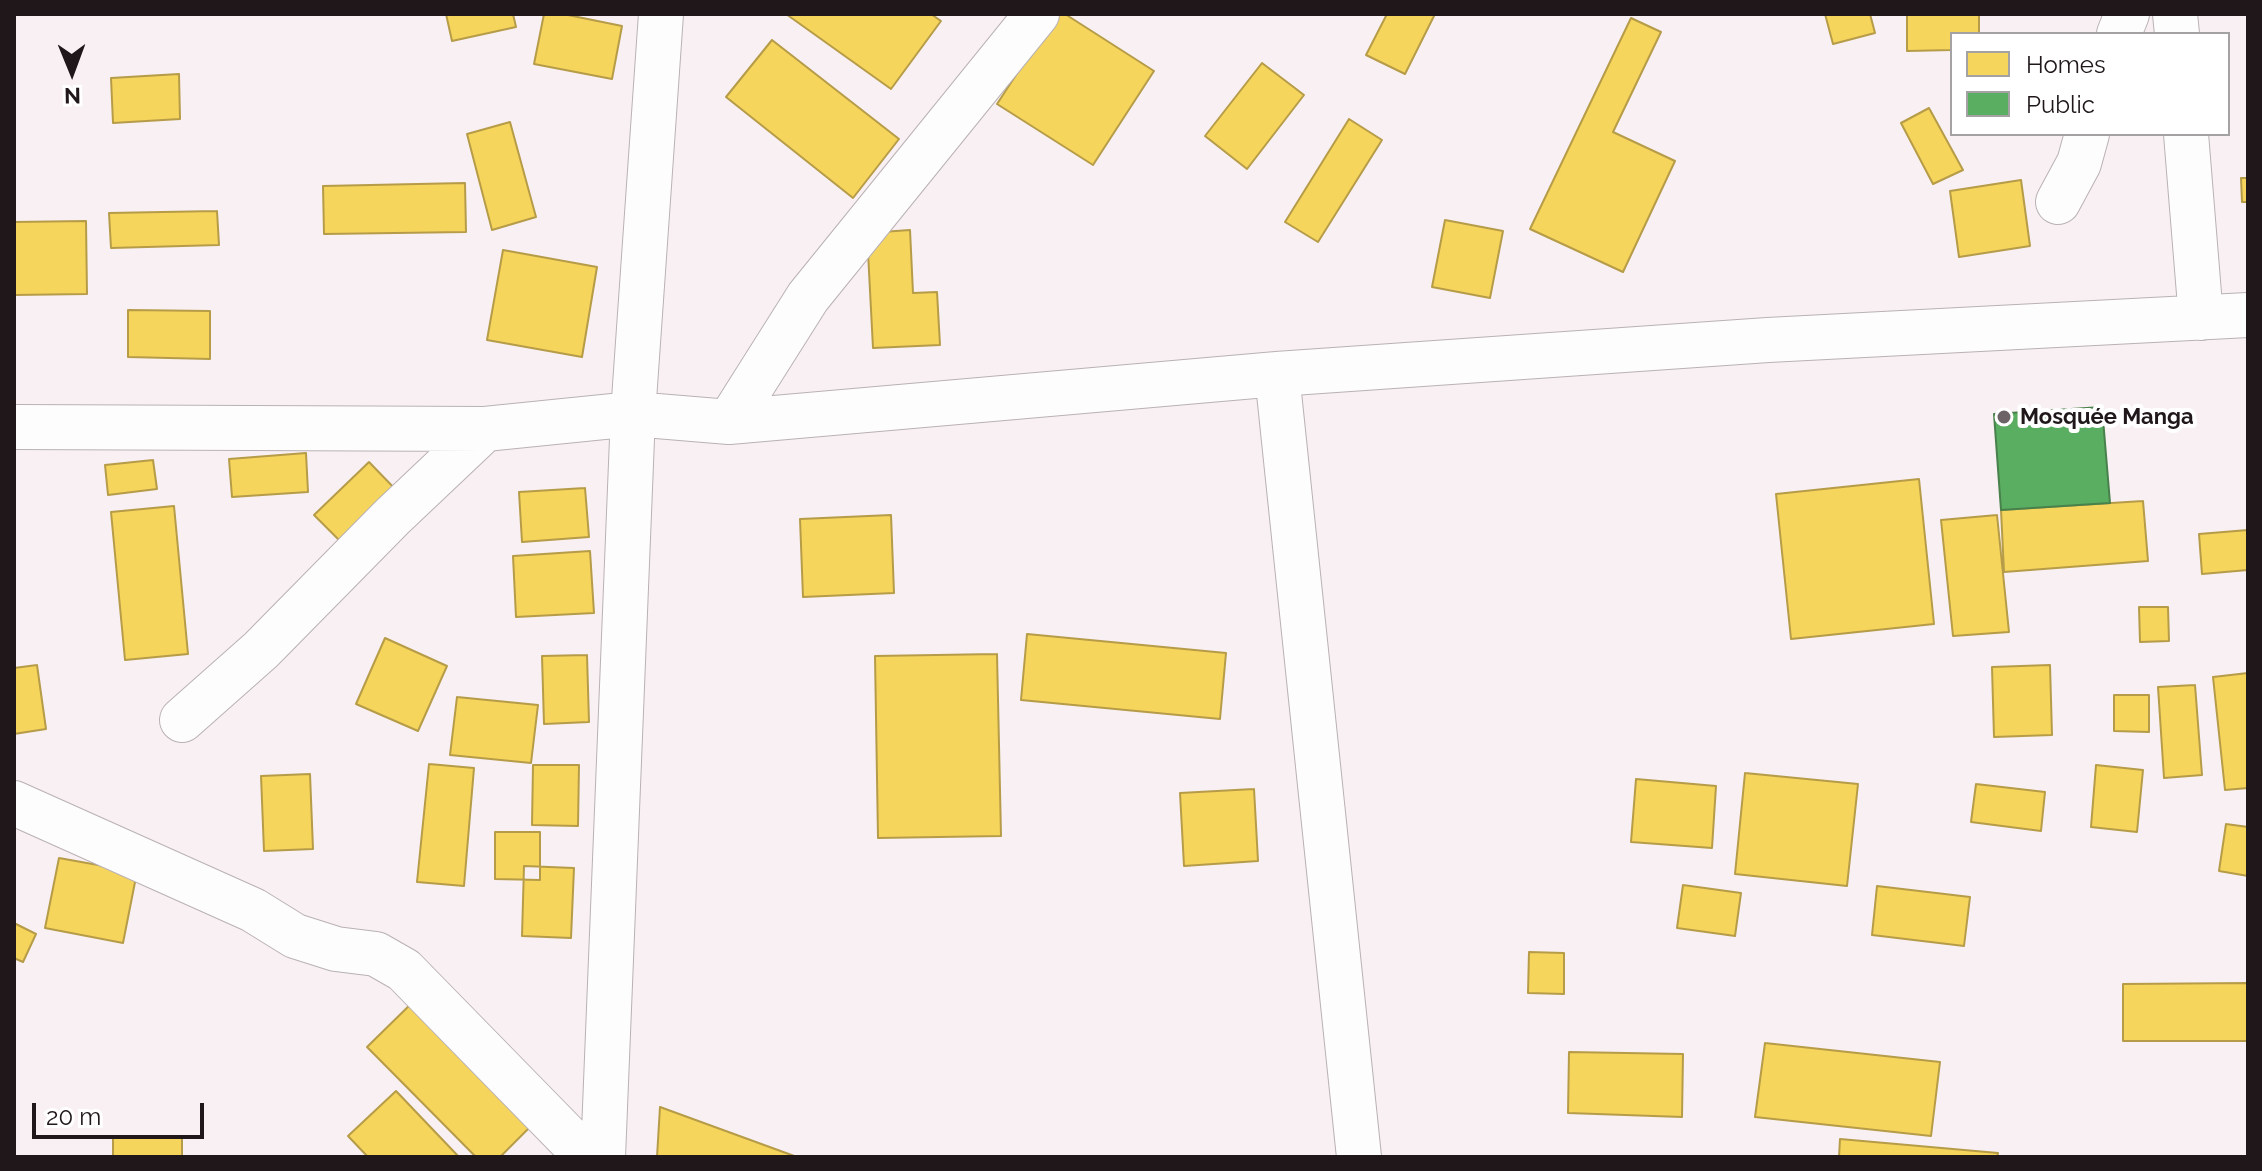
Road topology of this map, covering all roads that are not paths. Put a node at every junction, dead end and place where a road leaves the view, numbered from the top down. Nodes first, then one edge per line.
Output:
1 (661, 14) edge
2 (1037, 14) edge
3 (2086, 136) edge
4 (2186, 136) edge
5 (2058, 202) dead end
6 (2248, 315) edge
7 (2201, 318) junction
8 (1277, 374) junction
9 (633, 414) junction
10 (729, 422) junction
11 (14, 427) edge
12 (485, 429) junction
13 (182, 720) dead end
14 (14, 803) edge
15 (587, 1157) edge
16 (603, 1157) edge
17 (1359, 1157) edge

1 - 9 street
2 - 10 street
3 - 5 street
4 - 7 street
6 - 7 street
7 - 8 street
8 - 10 street
8 - 17 street
9 - 10 street
9 - 12 street
9 - 16 street
11 - 12 street
12 - 13 street
14 - 15 street

